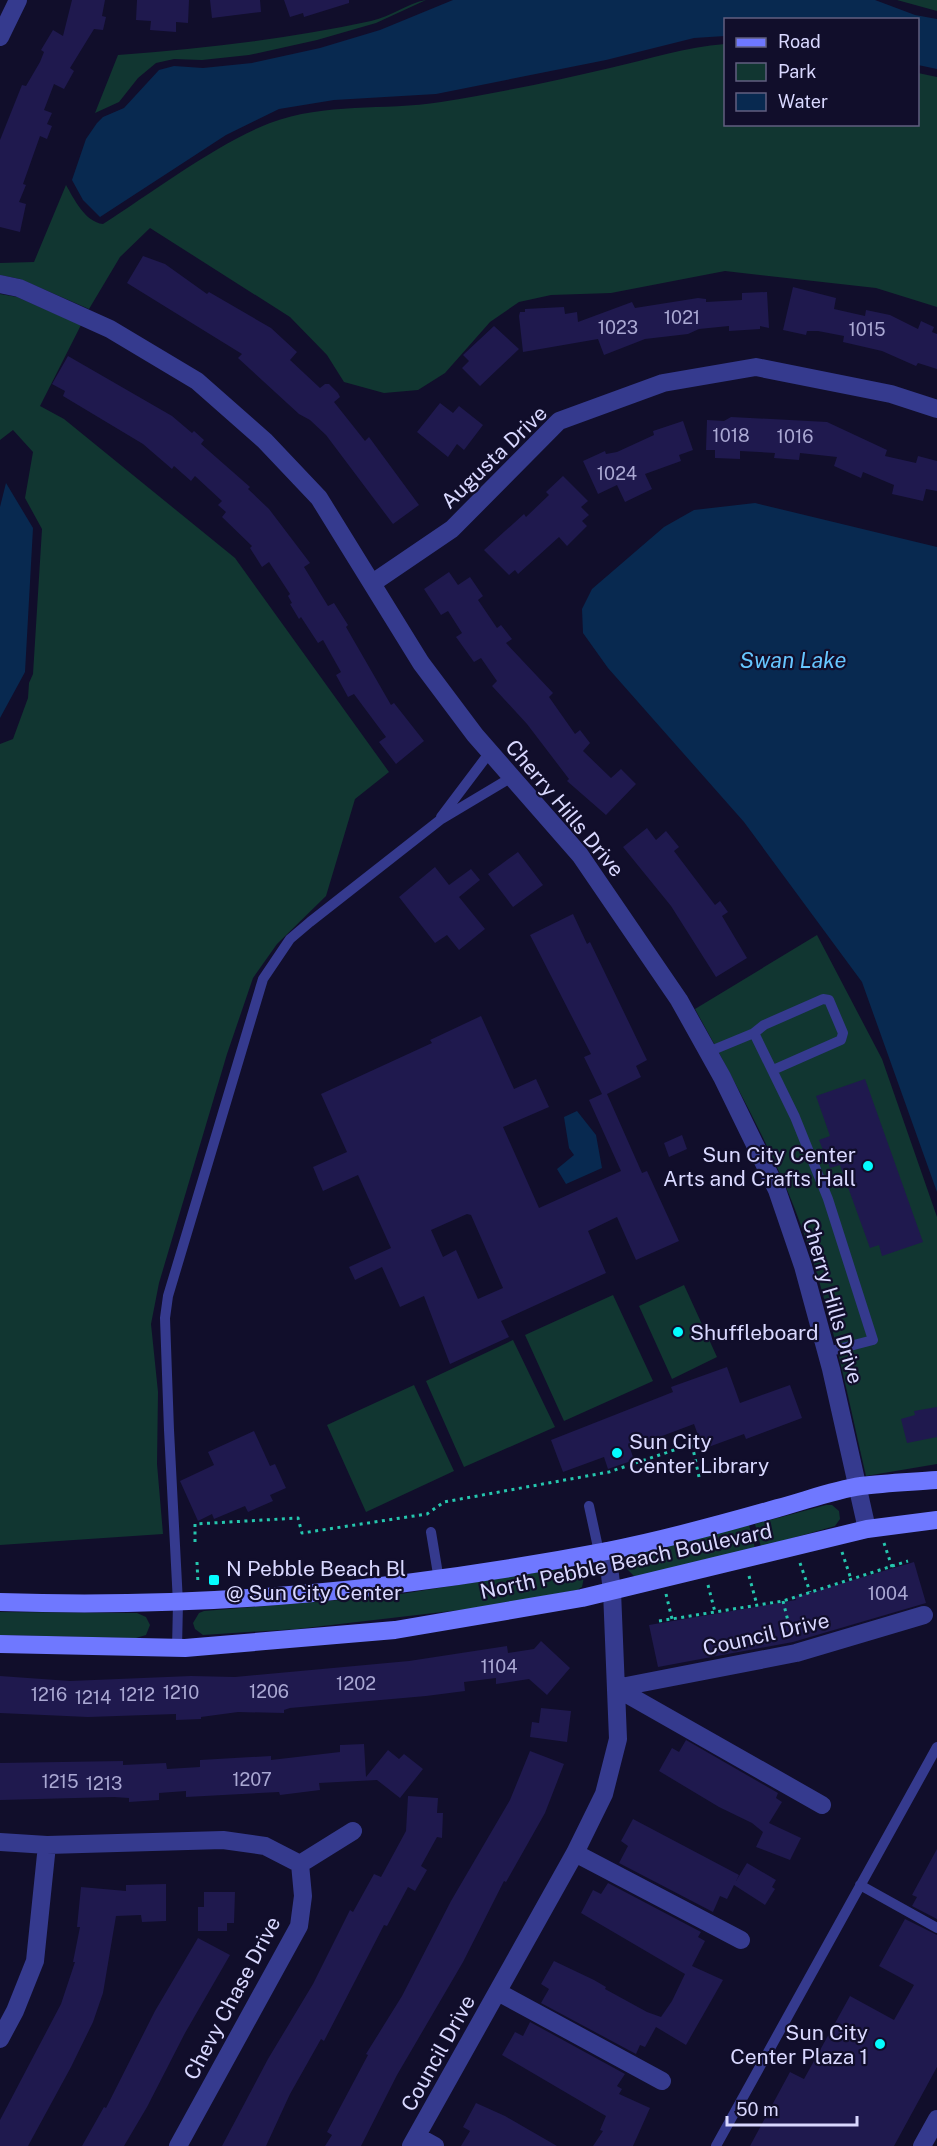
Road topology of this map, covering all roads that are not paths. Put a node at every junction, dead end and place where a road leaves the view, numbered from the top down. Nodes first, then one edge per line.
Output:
1 (18, 0) edge
2 (0, 37) edge
3 (0, 284) edge
4 (937, 409) edge
5 (374, 582) junction
6 (490, 752) junction
7 (512, 777) junction
8 (440, 820) junction
9 (754, 1033) junction
10 (708, 1052) junction
11 (773, 1070) junction
12 (827, 1352) junction
13 (937, 1480) edge
14 (859, 1486) junction
15 (589, 1506) dead end
16 (937, 1520) edge
17 (431, 1532) dead end
18 (874, 1534) junction
19 (603, 1551) junction
20 (439, 1580) junction
21 (612, 1591) junction
22 (0, 1602) edge
23 (178, 1603) junction
24 (924, 1615) dead end
25 (0, 1644) edge
26 (177, 1648) junction
27 (616, 1688) junction
28 (937, 1747) edge
29 (822, 1804) dead end
30 (353, 1831) dead end
31 (0, 1842) edge
32 (47, 1845) junction
33 (575, 1853) junction
34 (300, 1864) junction
35 (860, 1885) junction
36 (937, 1928) edge
37 (741, 1940) dead end
38 (498, 1992) junction
39 (0, 2039) edge
40 (662, 2081) dead end
41 (937, 2119) edge
42 (414, 2141) edge
43 (178, 2146) edge
44 (435, 2146) edge
45 (716, 2146) edge
46 (922, 2146) edge

1 - 2 street
3 - 5 street, Cherry Hills Drive
4 - 5 street, Augusta Drive
5 - 6 street, Cherry Hills Drive
6 - 7 street, Cherry Hills Drive
6 - 8 lane
7 - 8 lane
7 - 10 street, Cherry Hills Drive
8 - 23 lane
9 - 10 lane
9 - 11 lane
9 - 11 lane
10 - 12 street, Cherry Hills Drive
11 - 12 lane
12 - 14 street, Cherry Hills Drive
13 - 14 street, North Pebble Beach Boulevard
14 - 18 street, Cherry Hills Drive
14 - 19 street, North Pebble Beach Boulevard
15 - 19 lane
16 - 18 street, North Pebble Beach Boulevard
17 - 20 lane
18 - 21 street, North Pebble Beach Boulevard
19 - 20 street, North Pebble Beach Boulevard
19 - 21 street, Council Drive
20 - 23 street, North Pebble Beach Boulevard
21 - 26 street, North Pebble Beach Boulevard
21 - 27 street, Council Drive
22 - 23 street, North Pebble Beach Boulevard
23 - 26 lane
24 - 27 street, Council Drive
25 - 26 street, North Pebble Beach Boulevard
27 - 29 street
27 - 33 street, Council Drive
28 - 35 lane
30 - 34 street
31 - 32 street
32 - 34 street
32 - 39 street
33 - 37 street
33 - 38 street, Council Drive
34 - 43 street, Chevy Chase Drive
35 - 36 lane
35 - 45 lane
38 - 40 street, Council Drive
38 - 42 street, Council Drive
41 - 46 street
42 - 44 street, Council Drive

